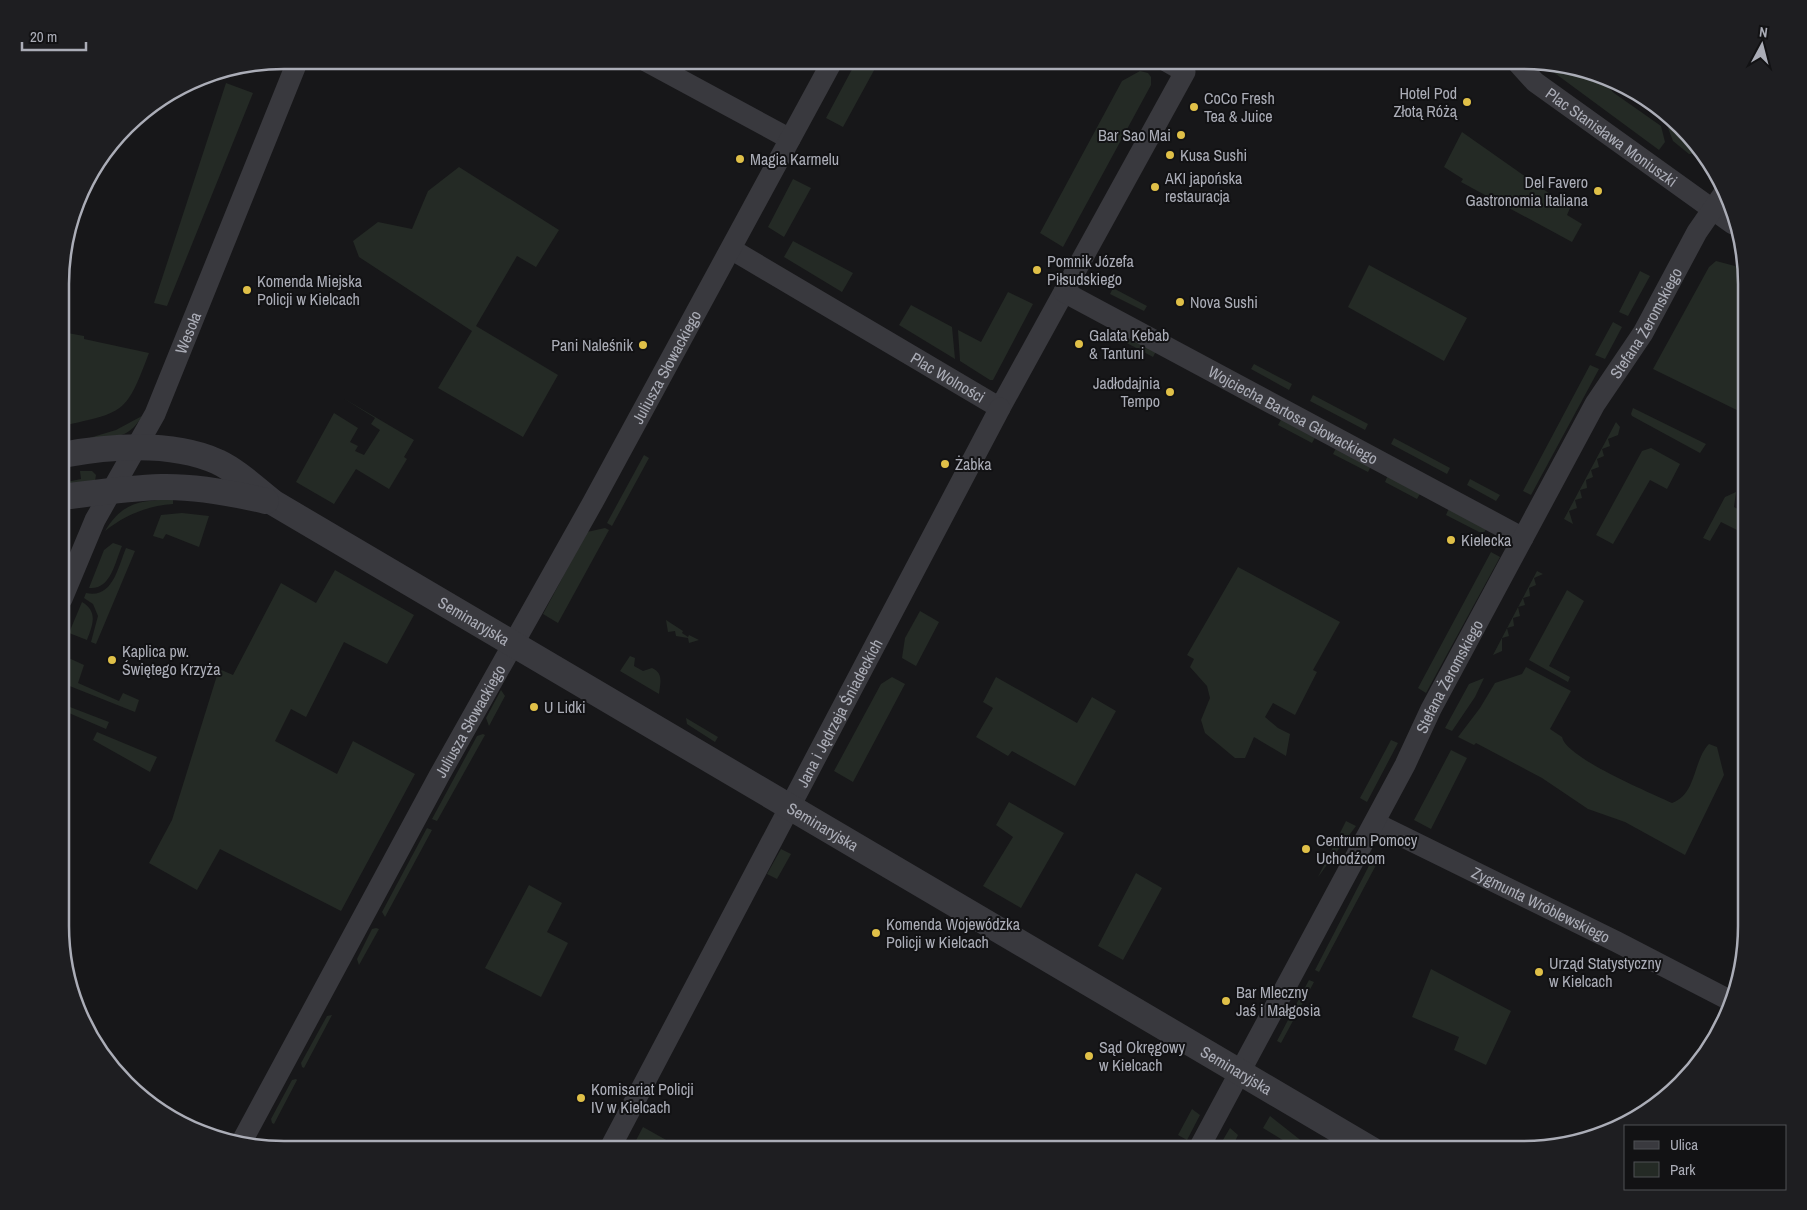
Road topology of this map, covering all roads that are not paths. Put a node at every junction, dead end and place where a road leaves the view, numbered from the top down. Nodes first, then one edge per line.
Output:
1 (294, 69) edge
2 (661, 69) edge
3 (828, 69) edge
4 (1186, 69) edge
5 (1524, 69) edge
6 (790, 139) junction
7 (1720, 198) edge
8 (1711, 210) junction
9 (1729, 222) edge
10 (731, 249) junction
11 (1064, 292) junction
12 (1000, 408) junction
13 (136, 448) junction
14 (69, 454) edge
15 (112, 491) junction
16 (69, 496) edge
17 (274, 503) junction
18 (1523, 538) junction
19 (69, 582) edge
20 (514, 645) junction
21 (789, 808) junction
22 (1375, 823) junction
23 (1726, 998) edge
24 (1240, 1073) junction
25 (244, 1137) edge
26 (614, 1141) edge
27 (1203, 1141) edge
28 (1357, 1141) edge

1 - 13 street, Wesoła
2 - 6 street
3 - 6 street
4 - 11 street, Plac Wolności
5 - 8 street, Plac Stanisława Moniuszki
6 - 10 street
7 - 8 street, Stefana Żeromskiego
8 - 9 street, Plac Stanisława Moniuszki
8 - 18 street, Stefana Żeromskiego
10 - 12 street, Plac Wolności
10 - 20 street, Juliusza Słowackiego
11 - 12 street, Plac Wolności
11 - 18 street, Wojciecha Bartosa Głowackiego
12 - 21 street, Jana i Jędrzeja Śniadeckich
13 - 14 street, Seminaryjska
13 - 15 street, Wesoła
13 - 17 street, Seminaryjska
15 - 16 street, Seminaryjska
15 - 17 street, Seminaryjska
15 - 19 street, Wesoła
17 - 20 street, Seminaryjska
18 - 22 street, Stefana Żeromskiego
20 - 21 street, Seminaryjska
20 - 25 street, Juliusza Słowackiego
21 - 24 street, Seminaryjska
21 - 26 street, Jana i Jędrzeja Śniadeckich
22 - 23 street, Zygmunta Wróblewskiego
22 - 24 street, Stefana Żeromskiego
24 - 27 street, Stefana Żeromskiego
24 - 28 street, Seminaryjska

